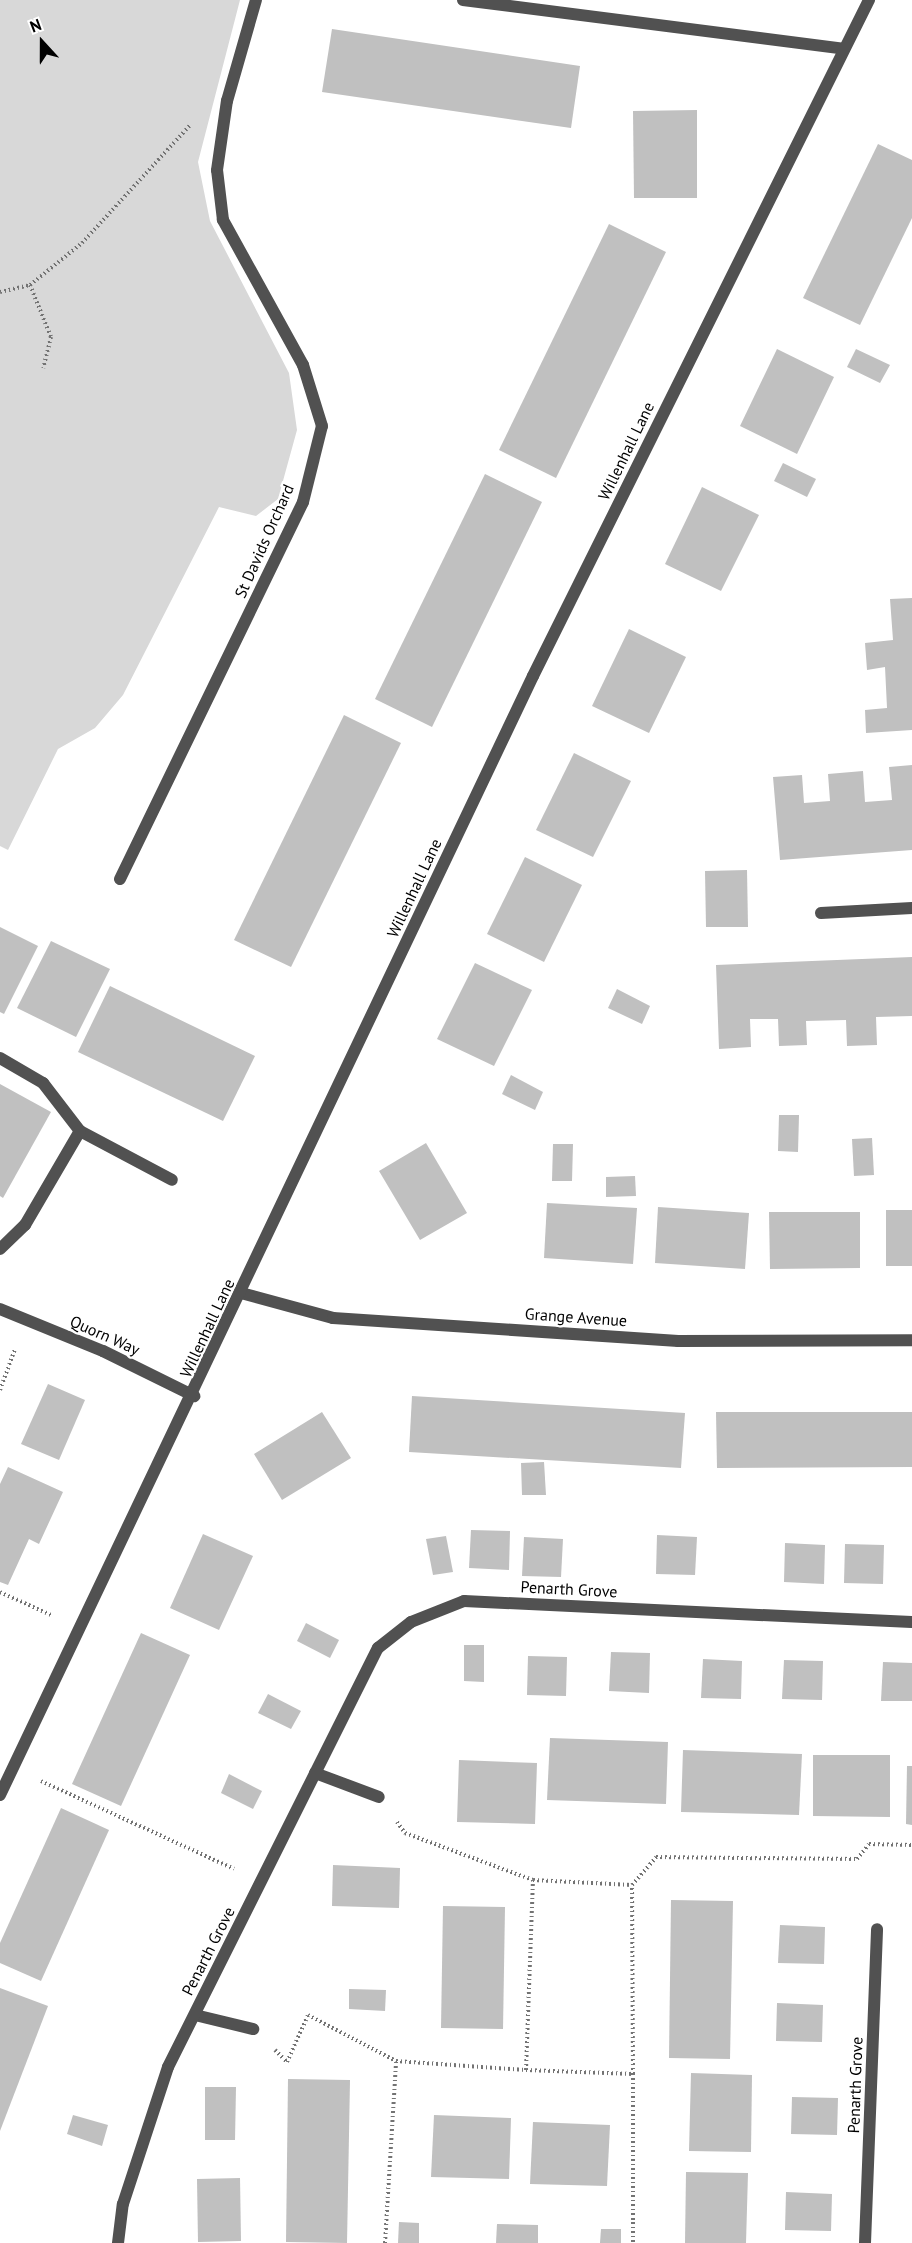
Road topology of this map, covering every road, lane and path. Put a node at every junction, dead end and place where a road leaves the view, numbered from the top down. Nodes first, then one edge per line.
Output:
1 (256, 0) edge
2 (463, 0) edge
3 (869, 0) edge
4 (843, 49) junction
5 (227, 100) junction
6 (30, 285) junction
7 (0, 292) edge
8 (43, 368) dead end
9 (120, 879) dead end
10 (912, 908) edge
11 (821, 913) dead end
12 (0, 1058) edge
13 (80, 1131) junction
14 (172, 1180) dead end
15 (0, 1249) edge
16 (241, 1293) junction
17 (0, 1309) edge
18 (26, 1320) junction
19 (912, 1340) edge
20 (0, 1390) edge
21 (194, 1396) junction
22 (0, 1592) edge
23 (912, 1622) edge
24 (79, 1627) junction
25 (12, 1768) junction
26 (315, 1773) junction
27 (0, 1795) edge
28 (379, 1797) joint
29 (912, 1845) edge
30 (533, 1880) junction
31 (262, 1882) junction
32 (632, 1885) junction
33 (877, 1929) dead end
34 (195, 2015) junction
35 (253, 2029) joint
36 (396, 2061) junction
37 (526, 2070) junction
38 (633, 2074) junction
39 (117, 2243) edge
40 (385, 2243) edge
41 (633, 2243) edge
42 (865, 2243) edge

1 - 5 street, St Davids Orchard
2 - 4 street
3 - 4 street, Willenhall Lane
4 - 16 street, Willenhall Lane
5 - 6 path
5 - 9 street, St Davids Orchard
6 - 7 path
6 - 8 path
10 - 11 street
12 - 13 street
13 - 14 street
13 - 15 street
16 - 19 street, Grange Avenue
16 - 21 street, Willenhall Lane
17 - 18 street, Quorn Way
18 - 20 path
18 - 21 street, Quorn Way
21 - 24 street, Willenhall Lane
22 - 24 path
23 - 26 street, Penarth Grove
24 - 25 street, Willenhall Lane
25 - 27 street, Willenhall Lane
25 - 31 path
26 - 28 street
26 - 31 street, Penarth Grove
28 - 30 path
29 - 32 path
30 - 32 path
30 - 37 path
31 - 34 street, Penarth Grove
32 - 38 path
33 - 42 street, Penarth Grove
34 - 35 street, Penarth Grove
34 - 39 street, Penarth Grove
35 - 36 path
36 - 37 path
36 - 40 path
37 - 38 path
38 - 41 path

